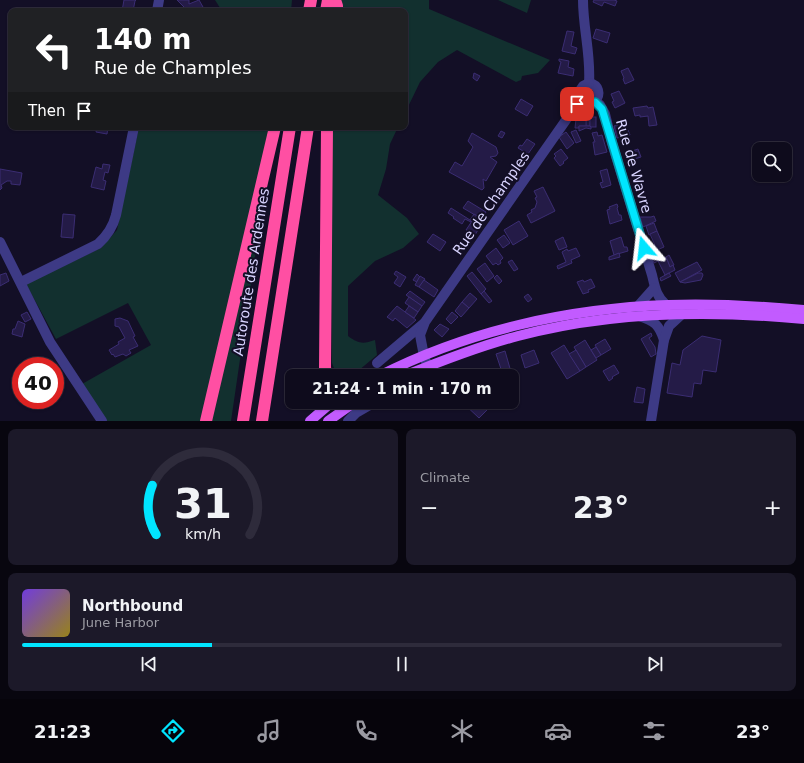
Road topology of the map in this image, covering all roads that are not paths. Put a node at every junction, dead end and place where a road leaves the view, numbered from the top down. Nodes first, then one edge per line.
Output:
1 (583, 0) edge
2 (589, 83) junction
3 (581, 100) junction
4 (595, 102) junction
5 (133, 130) edge
6 (274, 130) edge
7 (290, 130) edge
8 (308, 130) edge
9 (327, 130) edge
10 (0, 242) edge
11 (21, 282) junction
12 (654, 288) junction
13 (665, 310) junction
14 (804, 310) edge
15 (638, 311) junction
16 (682, 314) junction
17 (804, 319) edge
18 (425, 322) junction
19 (664, 340) junction
20 (424, 356) junction
21 (377, 363) dead end
22 (325, 369) edge
23 (395, 369) edge
24 (429, 369) edge
25 (434, 369) edge
26 (325, 409) edge
27 (332, 409) edge
28 (345, 409) edge
29 (363, 409) edge
30 (102, 421) edge
31 (206, 421) edge
32 (243, 421) edge
33 (262, 421) edge
34 (310, 421) edge
35 (317, 421) edge
36 (328, 421) edge
37 (348, 421) edge
38 (651, 421) edge

1 - 2 street
2 - 3 street, Rue de Champles
2 - 4 street
3 - 4 street
3 - 18 street, Rue de Champles
4 - 12 street, Rue de Wavre
5 - 11 street
6 - 31 highway
7 - 32 highway, Autoroute des Ardennes
8 - 33 highway
9 - 22 highway
10 - 11 street
11 - 30 street
12 - 13 street, Rue de Wavre
12 - 15 street
13 - 14 main road
13 - 15 main road
13 - 16 main road
15 - 19 street
15 - 20 main road
15 - 25 main road
16 - 17 main road
16 - 19 street
18 - 20 street, Rue de Champles
18 - 21 street, Rue de Champles
19 - 38 street
20 - 23 main road
20 - 24 street, Rue de Champles
26 - 34 main road
27 - 35 main road
28 - 36 main road
29 - 37 street

